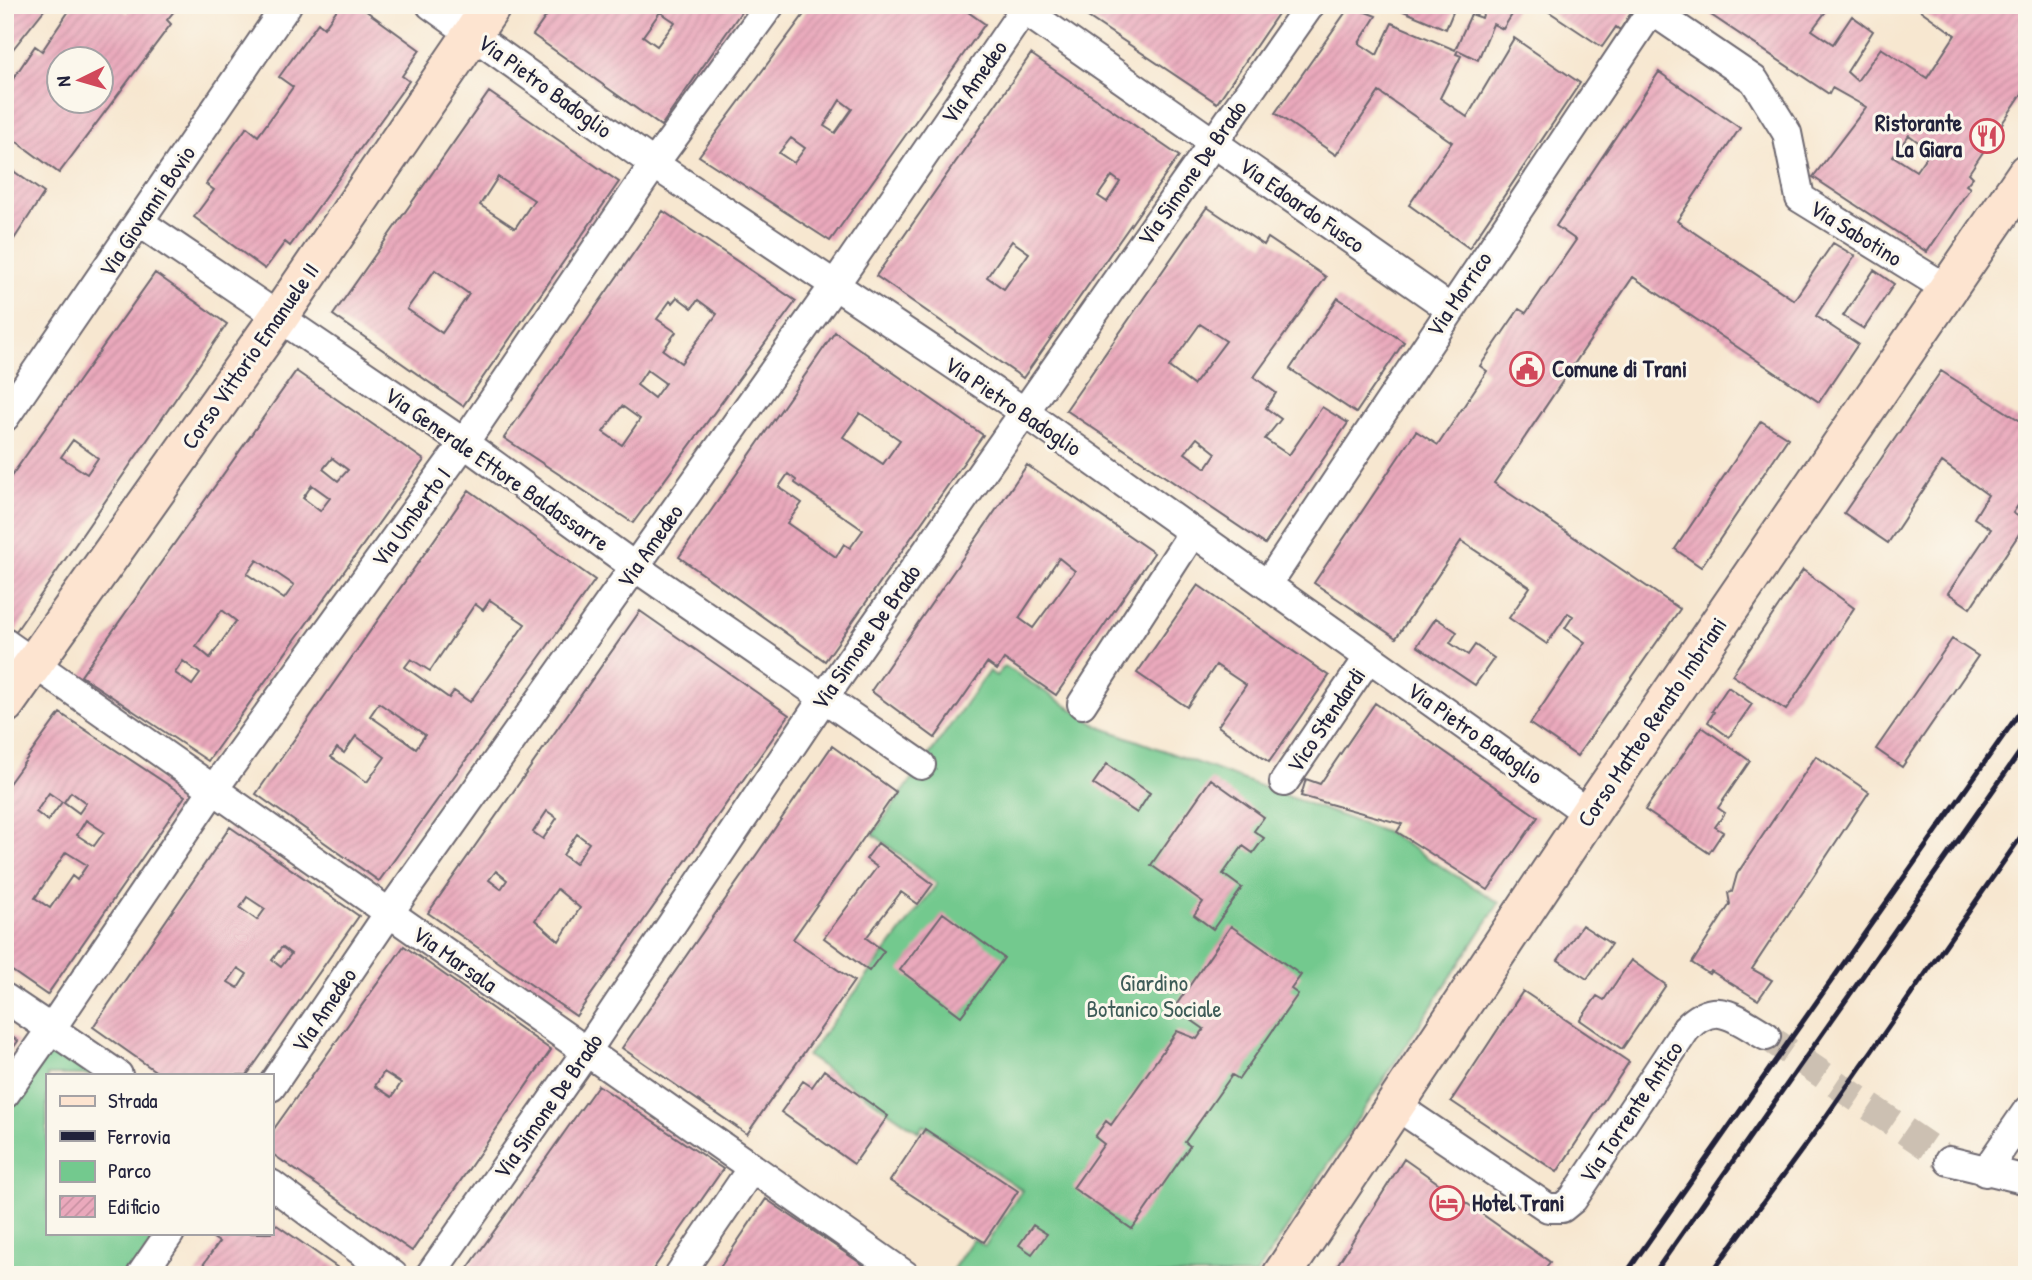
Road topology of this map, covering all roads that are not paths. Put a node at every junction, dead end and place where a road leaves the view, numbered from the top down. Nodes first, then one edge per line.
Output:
1 (287, 5) edge
2 (431, 5) edge
3 (770, 5) edge
4 (1310, 5) edge
5 (1023, 7) edge
6 (1653, 8) edge
7 (482, 20) edge
8 (1214, 143) junction
9 (654, 164) junction
10 (2027, 173) edge
11 (139, 222) junction
12 (834, 286) junction
13 (1949, 290) junction
14 (1449, 308) junction
15 (279, 317) junction
16 (1023, 411) junction
17 (5, 417) edge
18 (464, 443) junction
19 (1194, 532) junction
20 (635, 567) junction
21 (1267, 585) junction
22 (20, 652) edge
23 (1369, 657) junction
24 (823, 699) junction
25 (5, 704) edge
26 (1082, 704) dead end
27 (922, 765) dead end
28 (1284, 782) dead end
29 (213, 790) junction
30 (1589, 814) junction
31 (389, 914) junction
32 (5, 998) edge
33 (51, 1029) junction
34 (1766, 1036) tunnel mouth
35 (586, 1052) junction
36 (117, 1074) edge
37 (273, 1084) edge
38 (5, 1094) edge
39 (1395, 1105) junction
40 (2027, 1111) edge
41 (1949, 1161) tunnel mouth
42 (752, 1168) junction
43 (1985, 1172) junction
44 (2027, 1180) edge
45 (273, 1185) edge
46 (169, 1234) edge
47 (141, 1275) edge
48 (393, 1275) edge
49 (430, 1275) edge
50 (679, 1275) edge
51 (905, 1275) edge
52 (1282, 1275) edge

1 - 11 street, Via Giovanni Bovio
2 - 7 street, Via Pietro Badoglio
3 - 9 street, Via Umberto I
4 - 8 street, Via Simone De Brado
5 - 8 street, Via Edoardo Fusco
5 - 12 street, Via Amedeo
6 - 13 street, Via Sabotino
6 - 14 street, Via Morrico
7 - 9 street, Via Pietro Badoglio
7 - 15 street, Corso Vittorio Emanuele II
8 - 14 street, Via Edoardo Fusco
8 - 16 street, Via Simone De Brado
9 - 12 street, Via Pietro Badoglio
9 - 18 street, Via Umberto I
10 - 13 street, Corso Matteo Renato Imbriani
11 - 15 street, Via Generale Ettore Baldassarre
11 - 17 street, Via Giovanni Bovio
12 - 16 street, Via Pietro Badoglio
12 - 20 street, Via Amedeo
13 - 30 street, Corso Matteo Renato Imbriani
14 - 21 street, Via Morrico
15 - 18 street, Via Generale Ettore Baldassarre
15 - 22 street, Corso Vittorio Emanuele II
16 - 19 street, Via Pietro Badoglio
16 - 24 street, Via Simone De Brado
18 - 20 street, Via Generale Ettore Baldassarre
18 - 29 street, Via Umberto I
19 - 21 street, Via Pietro Badoglio
19 - 26 street
20 - 24 street, Via Generale Ettore Baldassarre
20 - 31 street, Via Amedeo
21 - 23 street, Via Pietro Badoglio
22 - 25 street, Corso Vittorio Emanuele II
22 - 29 street, Via Marsala
23 - 28 street, Vico Stendardi
23 - 30 street, Via Pietro Badoglio
24 - 27 street, Via Generale Ettore Baldassarre
24 - 35 street, Via Simone De Brado
29 - 31 street, Via Marsala
29 - 33 street, Via Umberto I
30 - 39 street, Corso Matteo Renato Imbriani
31 - 35 street, Via Marsala
31 - 37 street, Via Amedeo
32 - 33 street
33 - 36 street
33 - 38 street, Via Umberto I
34 - 39 street, Via Torrente Antico
35 - 42 street, Via Marsala
35 - 49 street, Via Simone De Brado
39 - 52 street, Corso Matteo Renato Imbriani
40 - 43 street
41 - 43 street
42 - 50 street
42 - 51 street, Via Marsala
43 - 44 street
45 - 48 street
46 - 47 street

